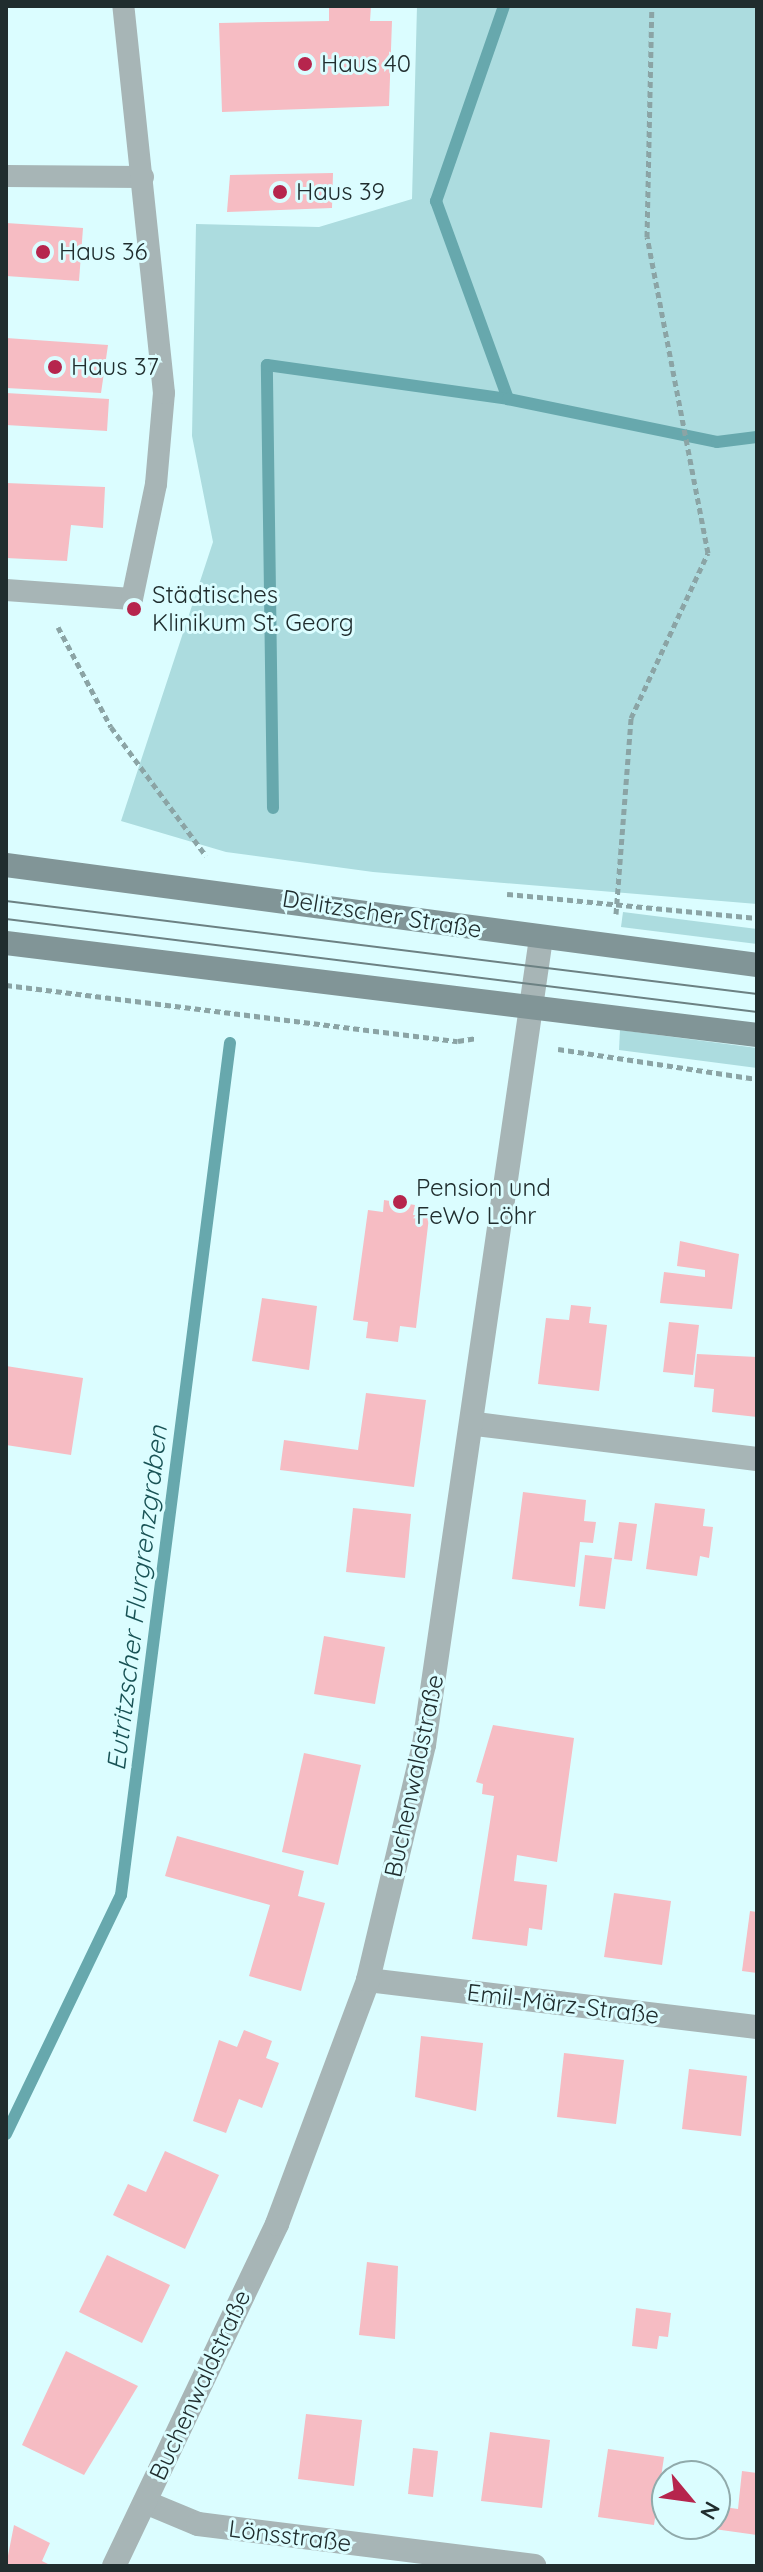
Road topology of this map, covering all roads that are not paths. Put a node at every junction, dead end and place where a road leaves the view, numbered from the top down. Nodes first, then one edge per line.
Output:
1 (123, 6) edge
2 (6, 176) edge
3 (143, 177) junction
4 (6, 590) edge
5 (6, 865) edge
6 (541, 938) junction
7 (6, 943) edge
8 (757, 965) edge
9 (533, 1006) junction
10 (757, 1035) edge
11 (476, 1424) junction
12 (757, 1459) edge
13 (368, 1980) junction
14 (757, 2027) edge
15 (145, 2502) junction
16 (114, 2566) edge
17 (534, 2566) edge

1 - 3 lane
2 - 3 lane
3 - 4 lane
5 - 6 main road, Delitzscher Straße
6 - 8 main road, Delitzscher Straße
6 - 9 street, Buchenwaldstraße
7 - 9 main road
9 - 10 main road
9 - 11 street, Buchenwaldstraße
11 - 12 street
11 - 13 street, Buchenwaldstraße
13 - 14 street, Emil-März-Straße
13 - 15 street, Buchenwaldstraße
15 - 16 street, Buchenwaldstraße
15 - 17 street, Lönsstraße

